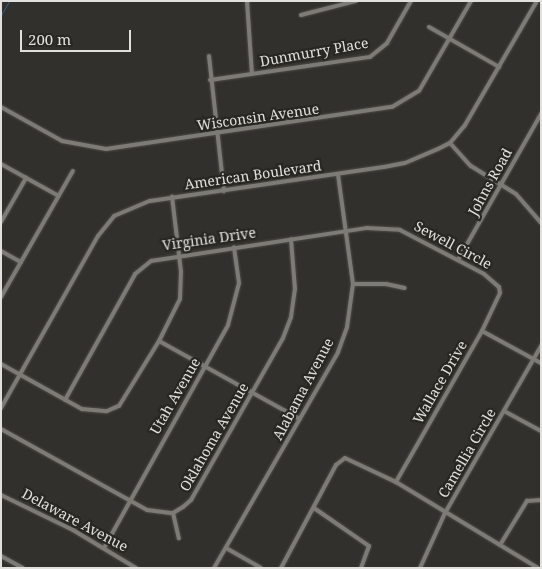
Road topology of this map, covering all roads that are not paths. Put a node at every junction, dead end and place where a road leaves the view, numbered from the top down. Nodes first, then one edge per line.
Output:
1 (247, 1) edge
2 (356, 1) edge
3 (411, 1) edge
4 (471, 1) edge
5 (537, 1) edge
6 (301, 15) dead end
7 (429, 27) dead end
8 (450, 38) junction
9 (209, 56) dead end
10 (499, 67) junction
11 (252, 74) junction
12 (210, 80) junction
13 (1, 107) edge
14 (541, 114) edge
15 (216, 134) junction
16 (450, 143) junction
17 (1, 164) edge
18 (73, 171) dead end
19 (338, 174) junction
20 (26, 178) junction
21 (501, 185) junction
22 (224, 191) junction
23 (59, 196) junction
24 (172, 197) junction
25 (1, 222) edge
26 (541, 223) edge
27 (345, 232) junction
28 (291, 239) junction
29 (234, 247) junction
30 (1, 251) edge
31 (179, 255) junction
32 (458, 260) junction
33 (21, 262) junction
34 (353, 284) junction
35 (405, 288) dead end
36 (1, 297) edge
37 (482, 331) junction
38 (159, 341) junction
39 (541, 346) edge
40 (534, 358) junction
41 (541, 362) edge
42 (1, 364) edge
43 (205, 367) junction
44 (20, 375) junction
45 (252, 393) junction
46 (65, 400) junction
47 (1, 408) edge
48 (504, 411) junction
49 (300, 419) junction
50 (1, 429) edge
51 (541, 432) edge
52 (396, 482) junction
53 (1, 495) edge
54 (128, 500) junction
55 (541, 500) edge
56 (314, 508) junction
57 (173, 513) junction
58 (445, 513) junction
59 (179, 538) dead end
60 (500, 545) junction
61 (104, 548) junction
62 (226, 548) junction
63 (1, 556) edge
64 (23, 568) edge
65 (136, 568) edge
66 (214, 568) edge
67 (261, 568) edge
68 (281, 568) edge
69 (361, 568) edge
70 (420, 568) edge
71 (538, 568) edge

1 - 11 street, Dunmurry Place
2 - 6 street
3 - 11 street, Dunmurry Place
4 - 8 street, Wisconsin Avenue
5 - 10 street, American Boulevard
7 - 8 street
8 - 10 street
8 - 15 street, Wisconsin Avenue
9 - 12 street
10 - 16 street, American Boulevard
11 - 12 street, Dunmurry Place
12 - 15 street
13 - 15 street, Wisconsin Avenue
14 - 21 street, Johns Road
15 - 22 street
16 - 19 street, American Boulevard
16 - 21 street
17 - 20 street
18 - 23 street
19 - 22 street, American Boulevard
19 - 27 street, Alabama Avenue
20 - 23 street
20 - 25 street
21 - 26 street
21 - 32 street, Johns Road
22 - 24 street, American Boulevard
23 - 33 street
24 - 31 street
24 - 44 street, American Boulevard
27 - 28 street, Virginia Drive
27 - 32 street, Sewell Circle
27 - 34 street, Alabama Avenue
28 - 29 street, Virginia Drive
28 - 45 street, Oklahoma Avenue
29 - 31 street, Virginia Drive
29 - 43 street, Utah Avenue
30 - 33 street
31 - 38 street
31 - 46 street, Virginia Drive
32 - 37 street, Sewell Circle
33 - 36 street
34 - 35 street
34 - 49 street, Alabama Avenue
37 - 40 street, Wallace Drive
37 - 52 street, Wallace Drive
38 - 43 street
38 - 46 street
39 - 40 street
40 - 41 street
40 - 48 street, Camellia Circle
42 - 44 street
43 - 45 street
43 - 54 street, Utah Avenue
44 - 46 street
44 - 47 street, American Boulevard
45 - 49 street
45 - 57 street, Oklahoma Avenue
48 - 51 street
48 - 58 street, Camellia Circle
49 - 62 street, Alabama Avenue
50 - 54 street
52 - 56 street
52 - 58 street
53 - 61 street, Delaware Avenue
54 - 57 street
54 - 61 street, Utah Avenue
55 - 60 street
56 - 68 street
56 - 69 street
57 - 59 street
58 - 60 street
58 - 70 street, Camellia Circle
60 - 71 street
61 - 65 street, Delaware Avenue
62 - 66 street, Alabama Avenue
62 - 67 street
63 - 64 street

